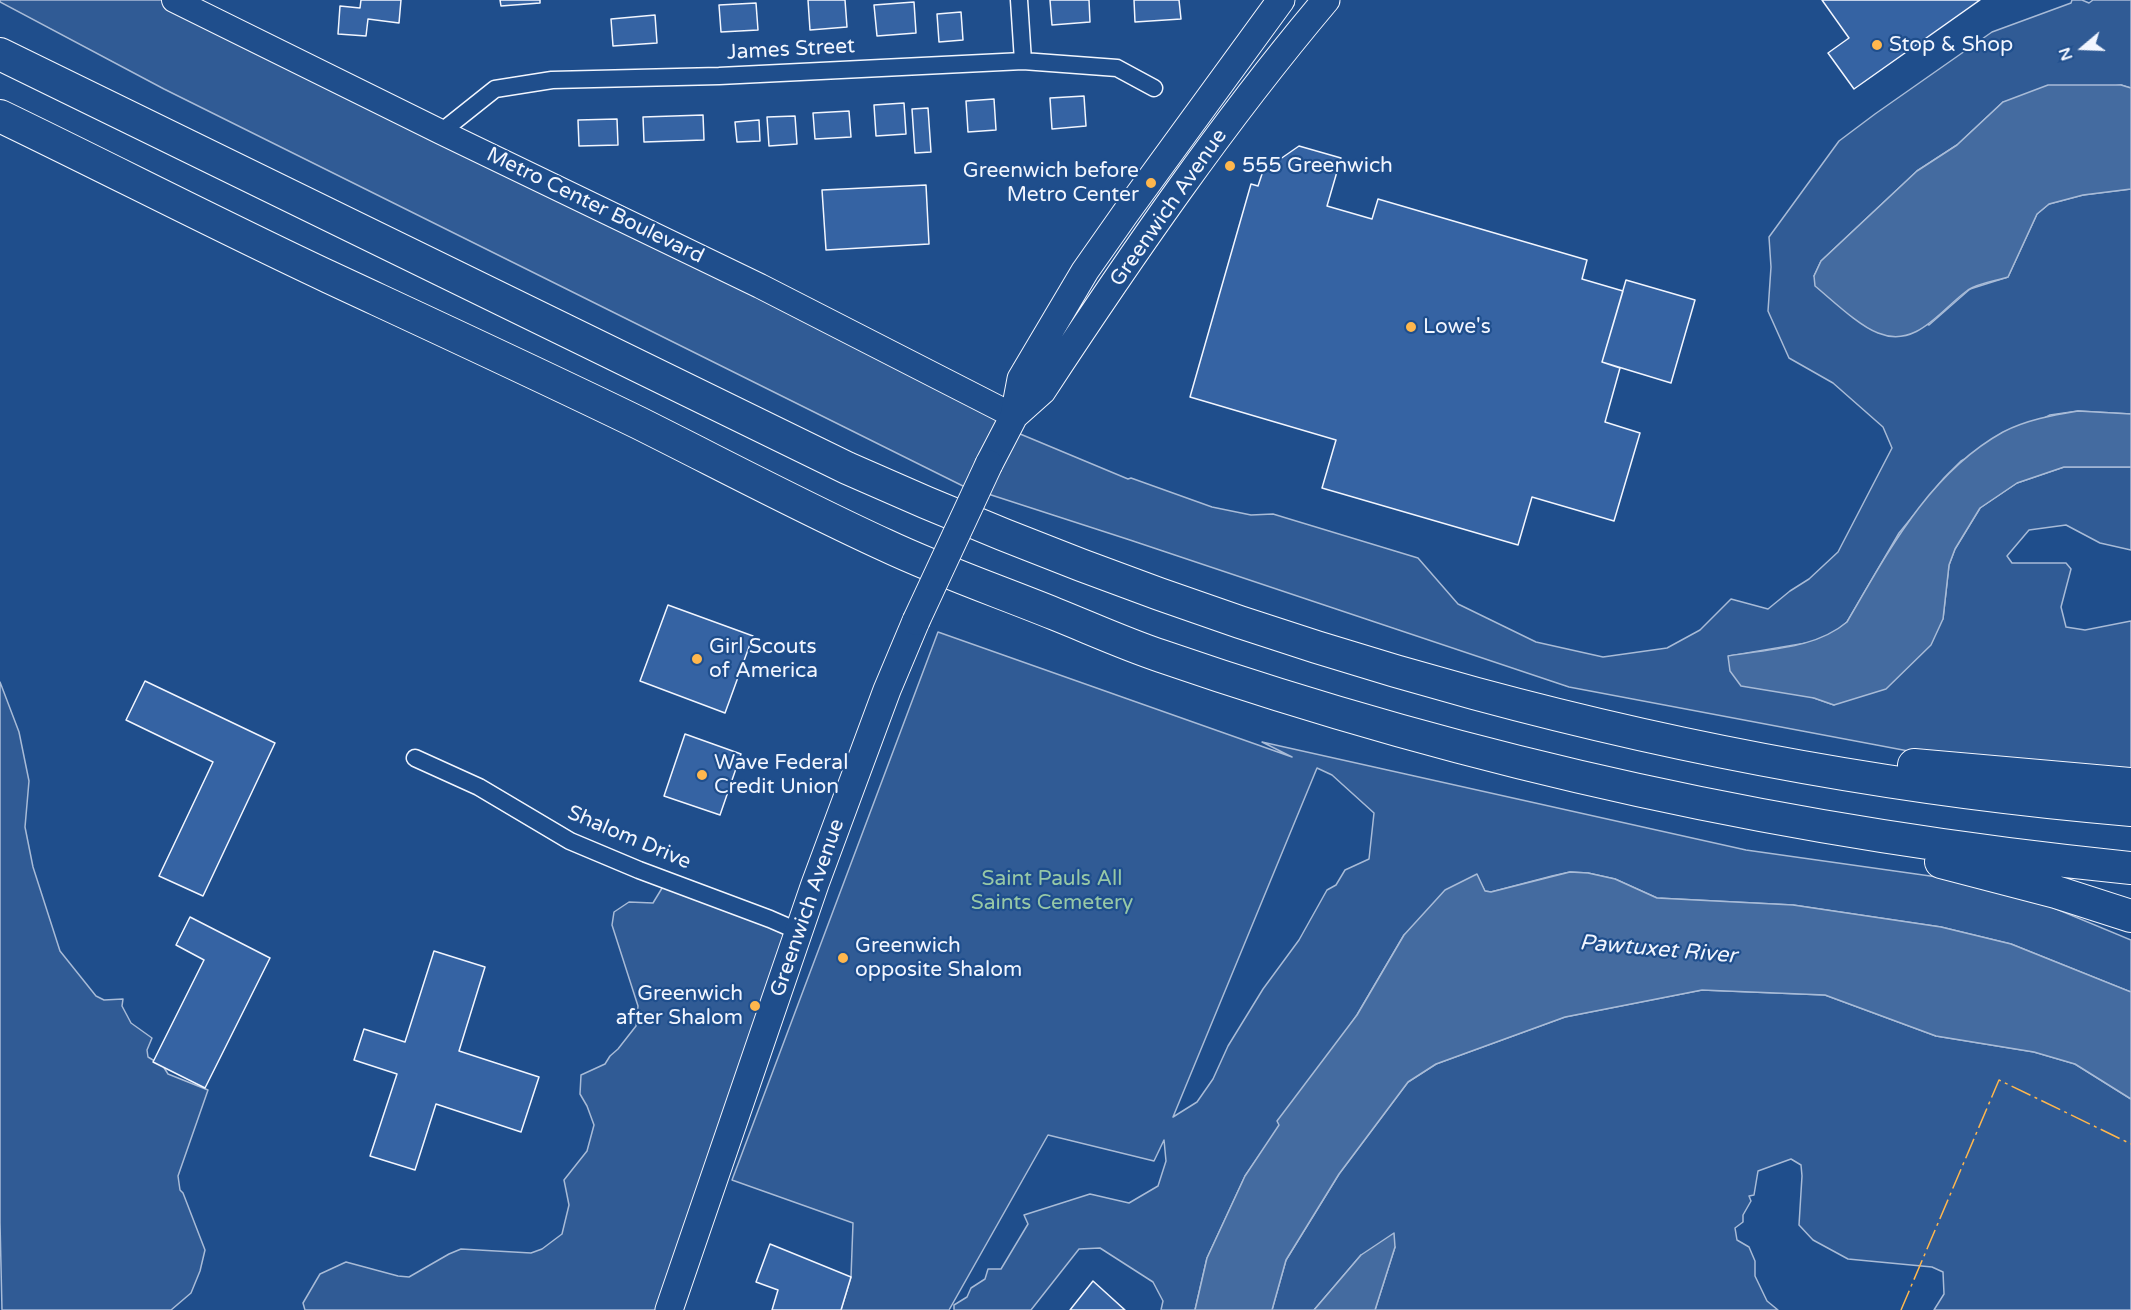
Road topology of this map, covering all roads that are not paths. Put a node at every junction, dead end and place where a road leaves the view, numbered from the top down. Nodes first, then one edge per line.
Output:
1 (174, 0) edge
2 (1019, 0) edge
3 (1281, 0) edge
4 (1326, 0) edge
5 (0, 54) edge
6 (1023, 61) junction
7 (1154, 88) dead end
8 (0, 116) edge
9 (441, 132) junction
10 (1014, 416) junction
11 (1686, 744) junction
12 (415, 758) dead end
13 (2131, 784) edge
14 (2131, 810) edge
15 (1798, 823) junction
16 (2131, 868) edge
17 (2131, 916) edge
18 (800, 932) junction
19 (669, 1310) edge

1 - 9 street, Metro Center Boulevard
2 - 6 street
3 - 10 main road, Greenwich Avenue
4 - 10 main road, Greenwich Avenue
5 - 11 highway
6 - 7 street, James Street
6 - 9 street, James Street
8 - 15 highway
9 - 10 street, Metro Center Boulevard
10 - 18 main road, Greenwich Avenue, bridge
11 - 13 highway
11 - 14 highway
12 - 18 street, Shalom Drive
15 - 16 highway
15 - 17 highway
18 - 19 main road, Greenwich Avenue

